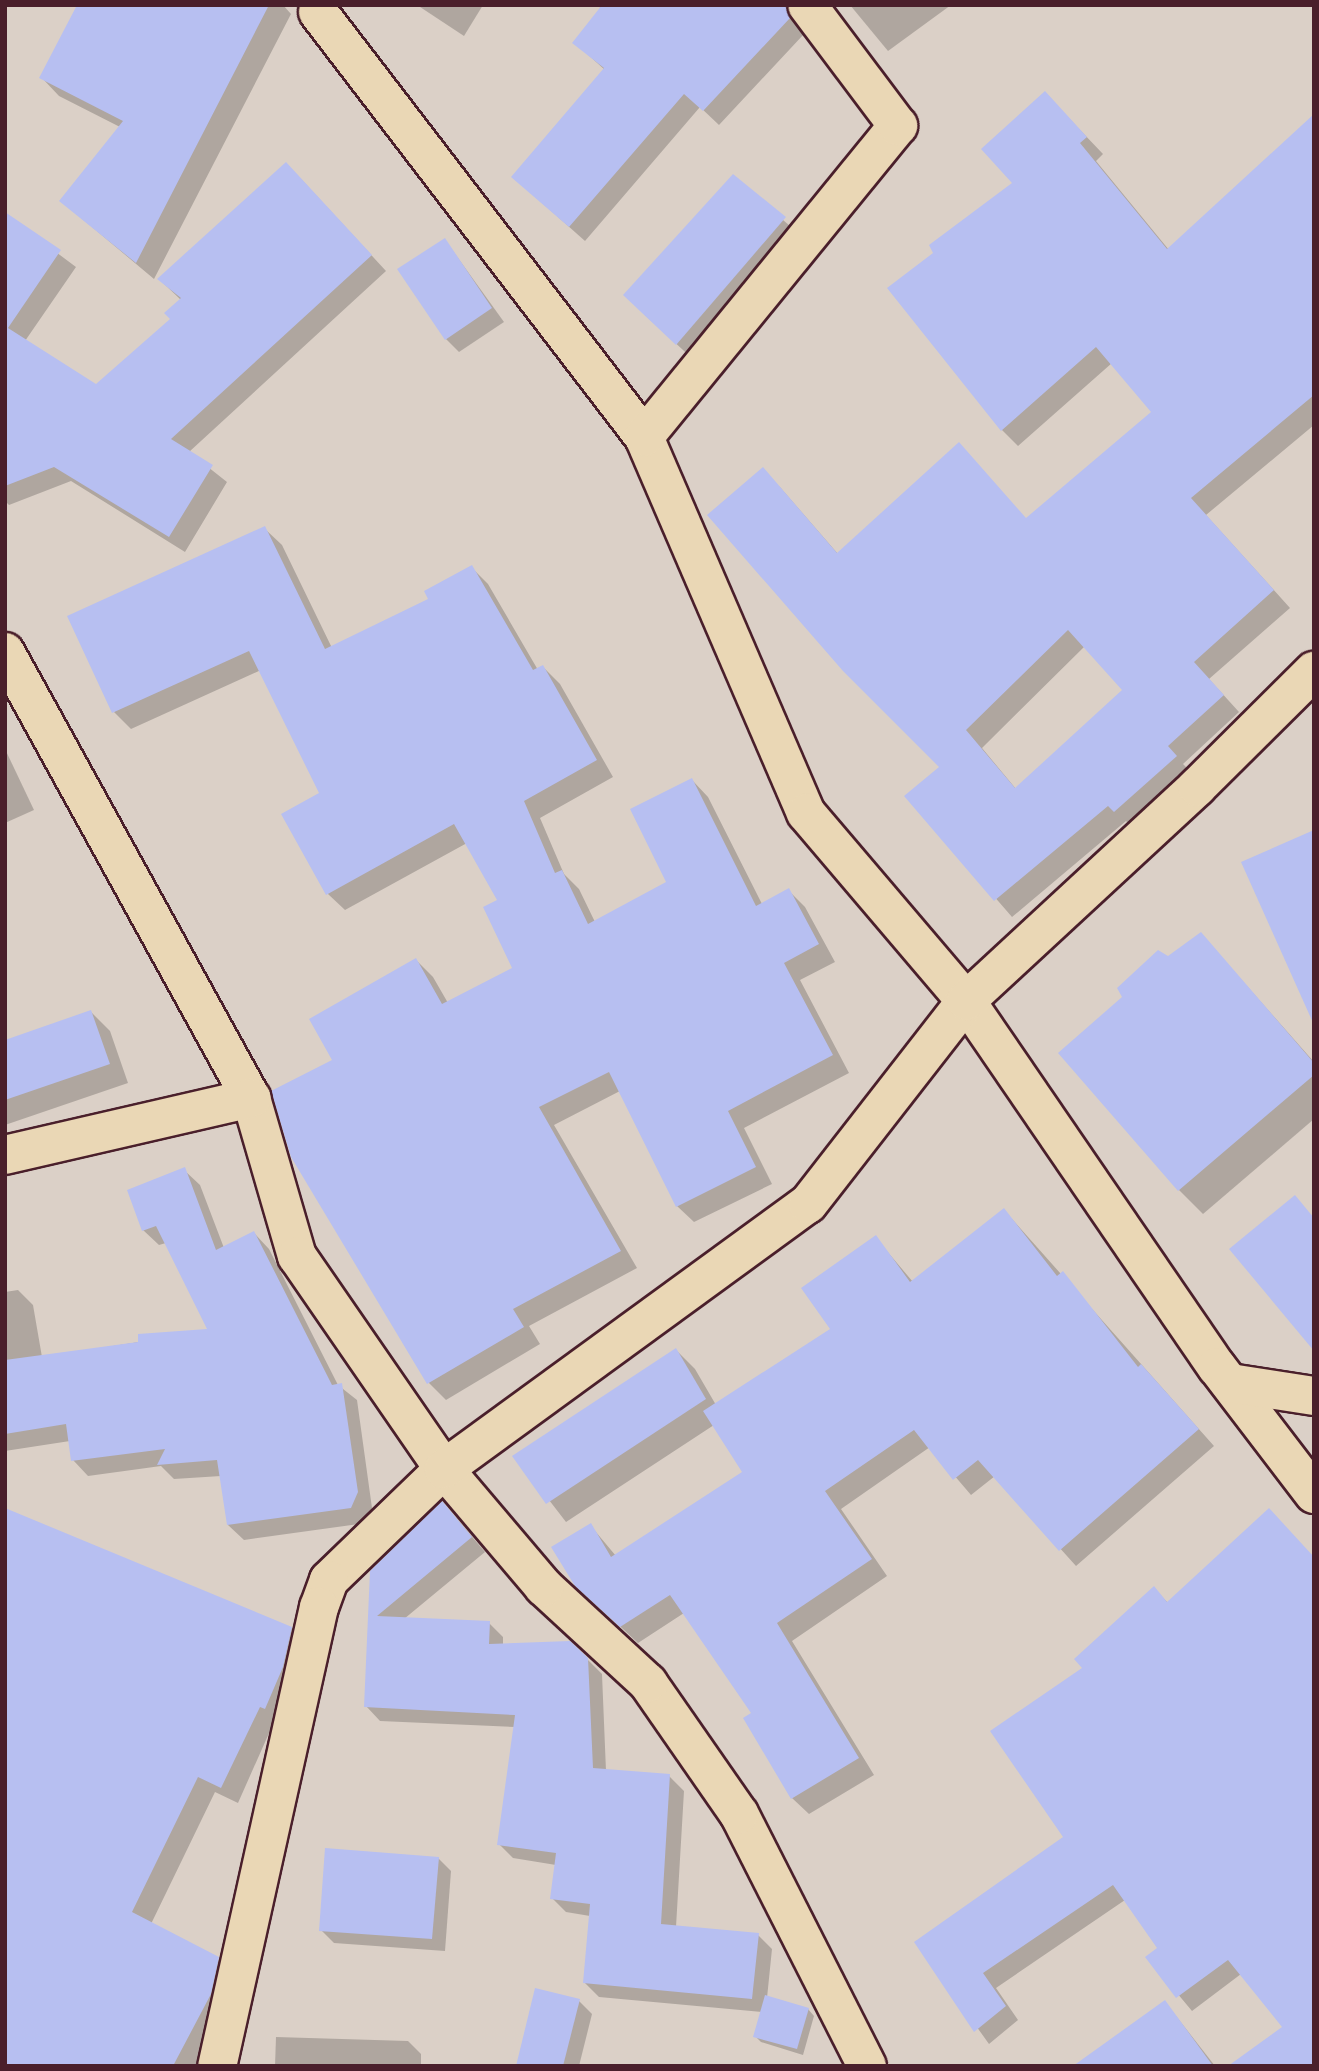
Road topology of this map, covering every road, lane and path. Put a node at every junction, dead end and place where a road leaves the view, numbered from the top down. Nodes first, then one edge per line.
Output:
1 (807, 5) edge
2 (318, 12) dead end
3 (644, 437) junction
4 (5, 652) edge
5 (1314, 671) edge
6 (966, 1002) junction
7 (251, 1097) junction
8 (5, 1155) edge
9 (1230, 1383) junction
10 (1314, 1396) edge
11 (444, 1469) junction
12 (1309, 1474) edge
13 (853, 2057) edge
14 (217, 2066) edge

1 - 3 street
2 - 3 street
3 - 6 street
4 - 7 street
5 - 6 street
6 - 9 street
6 - 11 street
7 - 8 street
7 - 11 street
9 - 10 street
9 - 12 street
11 - 13 street
11 - 14 street

